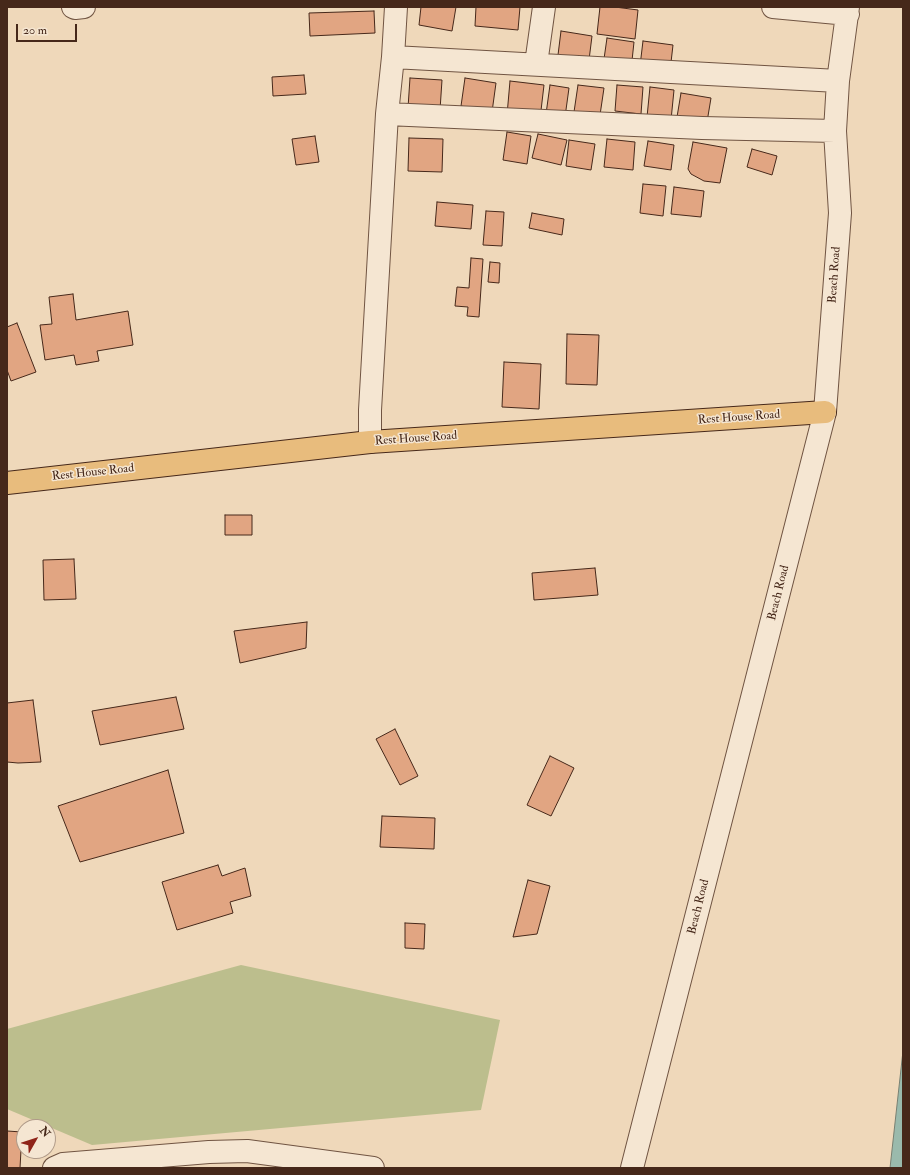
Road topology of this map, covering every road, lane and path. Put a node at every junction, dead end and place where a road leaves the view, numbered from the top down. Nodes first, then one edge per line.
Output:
1 (73, 7) edge
2 (84, 7) edge
3 (396, 7) edge
4 (544, 7) edge
5 (773, 7) edge
6 (848, 10) edge
7 (393, 57) junction
8 (536, 64) junction
9 (838, 81) junction
10 (387, 114) junction
11 (835, 131) junction
12 (825, 412) junction
13 (370, 442) junction
14 (7, 483) edge
15 (246, 1160) edge
16 (54, 1168) edge
17 (373, 1168) edge
18 (632, 1168) edge

1 - 2 street
3 - 7 street
4 - 8 street
5 - 6 street
6 - 9 street, Beach Road
7 - 8 street
7 - 10 street
8 - 9 street
9 - 11 street, Beach Road
10 - 11 street
10 - 13 street
11 - 12 street, Beach Road
12 - 13 main road, Rest House Road
12 - 18 street, Beach Road
13 - 14 main road, Rest House Road
15 - 16 street
15 - 17 street

